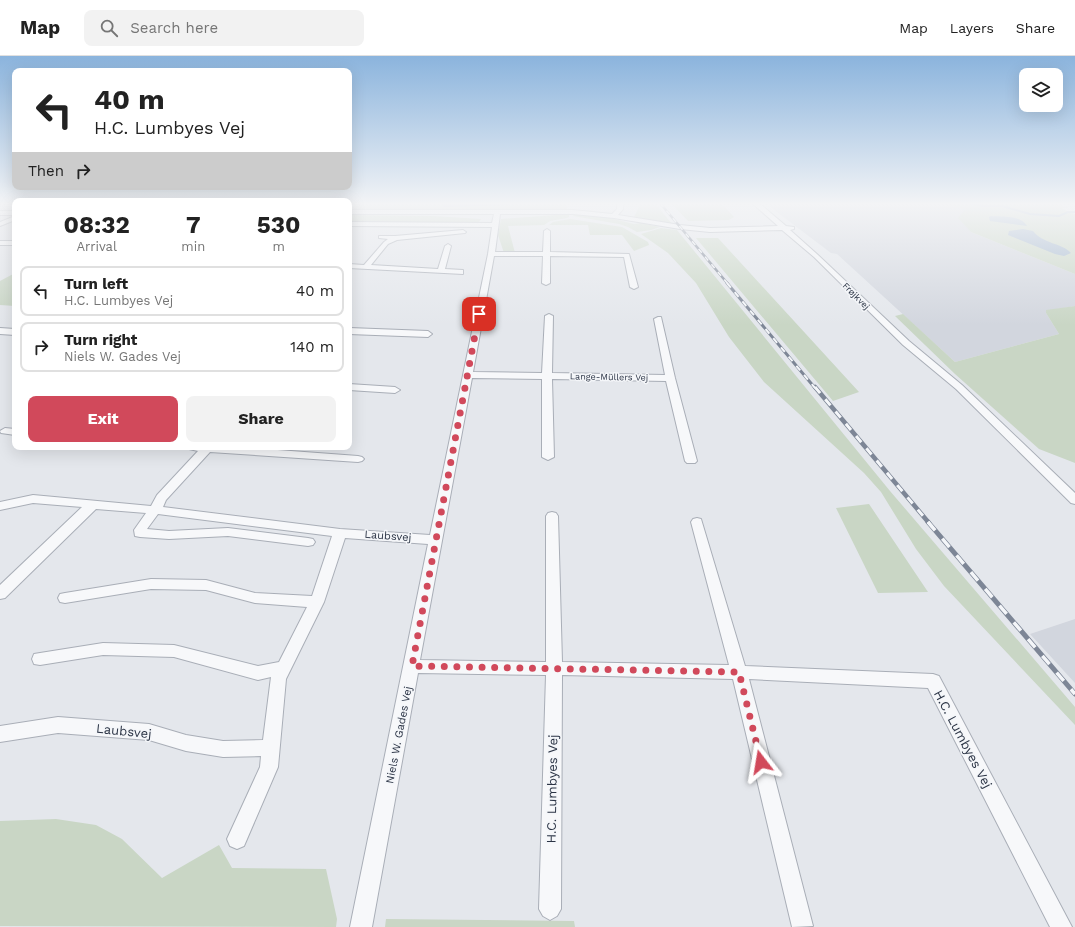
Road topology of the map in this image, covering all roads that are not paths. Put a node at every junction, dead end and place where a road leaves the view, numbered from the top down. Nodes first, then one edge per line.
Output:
1 (385, 244) edge
2 (493, 244) edge
3 (547, 244) edge
4 (802, 244) edge
5 (810, 244) edge
6 (448, 246) dead end
7 (491, 254) junction
8 (547, 255) junction
9 (352, 266) edge
10 (366, 267) junction
11 (441, 271) junction
12 (460, 272) dead end
13 (546, 283) dead end
14 (634, 287) dead end
15 (549, 316) dead end
16 (658, 319) dead end
17 (352, 331) edge
18 (0, 332) edge
19 (12, 332) edge
20 (428, 334) dead end
21 (467, 375) junction
22 (547, 376) junction
23 (670, 378) junction
24 (352, 387) edge
25 (958, 387) junction
26 (395, 390) dead end
27 (206, 450) edge
28 (233, 450) edge
29 (548, 457) dead end
30 (358, 460) dead end
31 (692, 460) dead end
32 (1075, 500) edge
33 (93, 504) junction
34 (0, 506) edge
35 (155, 510) junction
36 (552, 516) dead end
37 (697, 522) dead end
38 (340, 533) junction
39 (436, 540) junction
40 (308, 542) dead end
41 (0, 594) edge
42 (65, 598) dead end
43 (317, 602) junction
44 (40, 659) dead end
45 (285, 666) junction
46 (412, 666) junction
47 (554, 668) junction
48 (739, 672) junction
49 (0, 734) edge
50 (271, 748) junction
51 (237, 839) dead end
52 (550, 909) dead end
53 (802, 926) dead end
54 (361, 927) edge
55 (1062, 927) edge

1 - 10 street
2 - 7 street, Niels W. Gades Vej
3 - 8 street
4 - 25 street, Frøjkvej
5 - 25 street, Frøjkvej
6 - 11 street
7 - 8 street
7 - 21 street, Niels W. Gades Vej
8 - 13 street
8 - 14 street
9 - 10 street
10 - 11 street
11 - 12 street
15 - 22 street
16 - 23 street
17 - 20 street
18 - 19 street
21 - 22 street, Lange-Müllers Vej
21 - 39 street, Niels W. Gades Vej
22 - 23 street, Lange-Müllers Vej
22 - 29 street
23 - 31 street
24 - 26 street
25 - 32 street, Frøjkvej
27 - 35 street
28 - 30 street
33 - 34 street, Laubsvej
33 - 35 street, Laubsvej
33 - 41 street
35 - 38 street, Laubsvej
35 - 40 street
36 - 47 street, H.C. Lumbyes Vej
37 - 48 street
38 - 39 street, Laubsvej
38 - 43 street
39 - 46 street, Niels W. Gades Vej
42 - 43 street
43 - 45 street
44 - 45 street
45 - 50 street
46 - 47 street, H.C. Lumbyes Vej
46 - 54 street, Niels W. Gades Vej
47 - 48 street, H.C. Lumbyes Vej
47 - 52 street, H.C. Lumbyes Vej
48 - 53 street
48 - 55 street, H.C. Lumbyes Vej
49 - 50 street, Laubsvej
50 - 51 street

